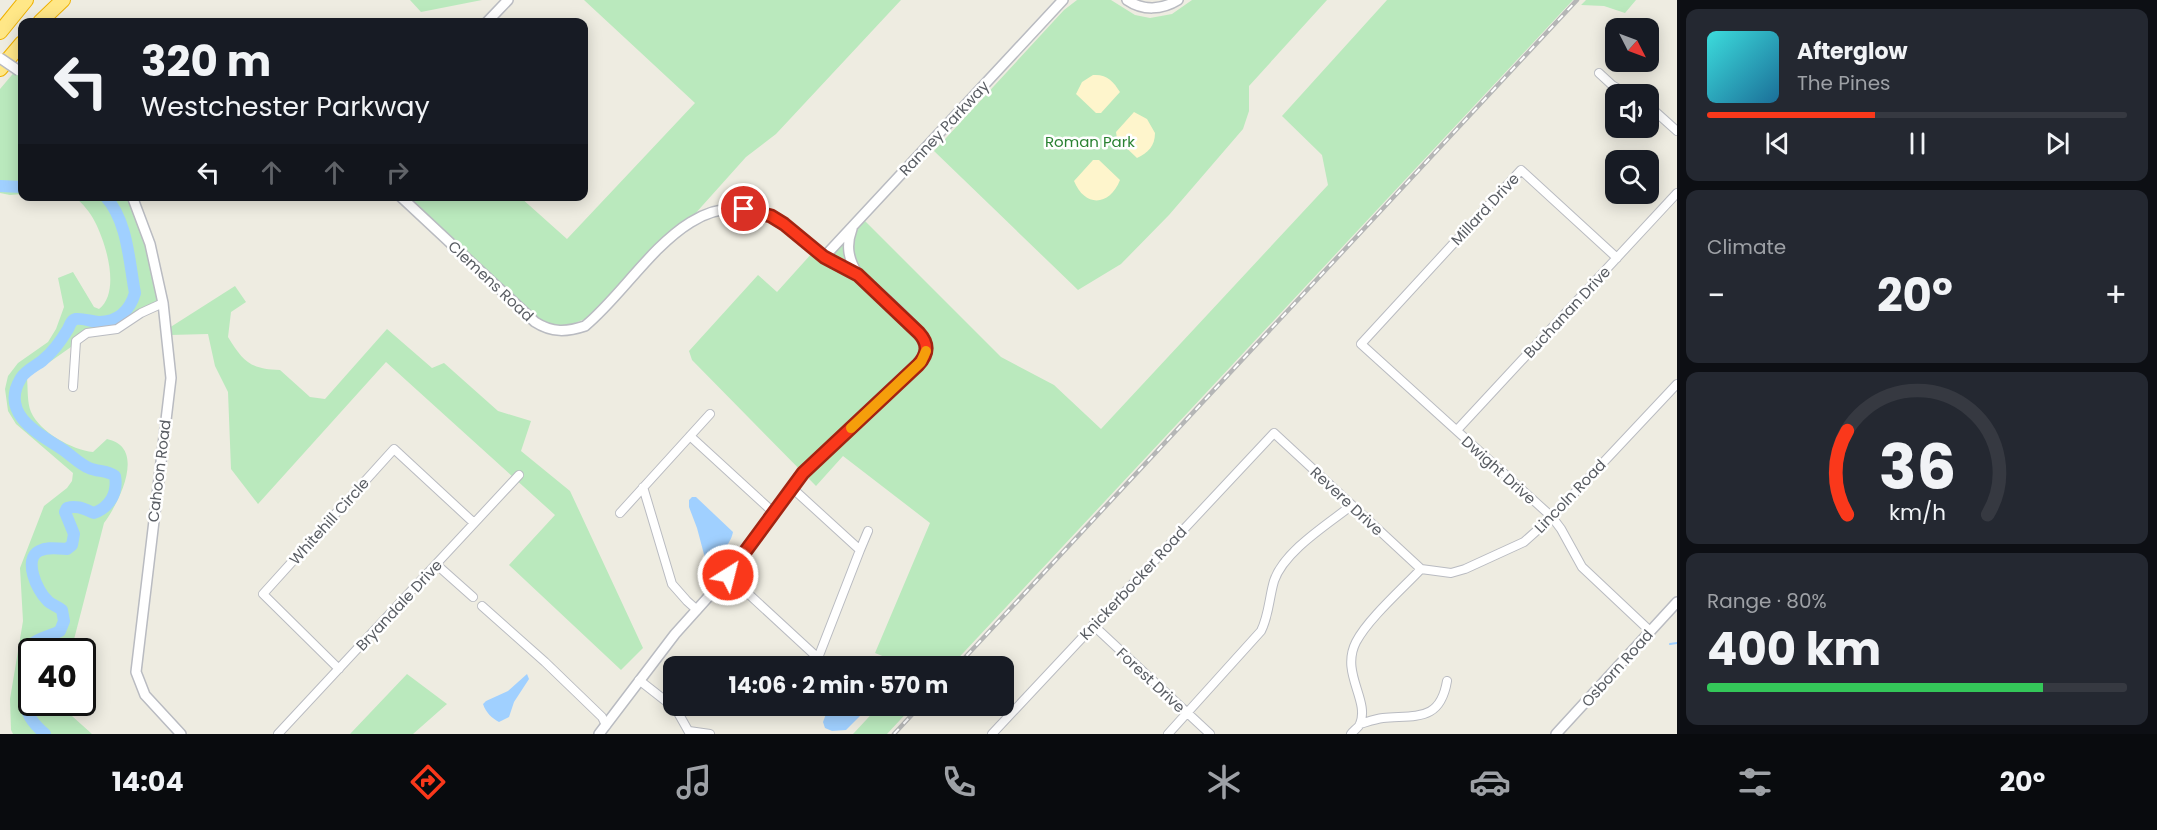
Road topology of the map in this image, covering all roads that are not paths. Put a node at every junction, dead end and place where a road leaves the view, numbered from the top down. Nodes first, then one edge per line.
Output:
1 (26, 0) edge
2 (63, 0) edge
3 (508, 0) edge
4 (1064, 0) edge
5 (1127, 0) edge
6 (1178, 0) edge
7 (44, 18) edge
8 (491, 18) edge
9 (0, 32) edge
10 (18, 48) edge
11 (0, 58) edge
12 (0, 69) edge
13 (18, 71) edge
14 (1599, 73) dead end
15 (1611, 84) edge
16 (1659, 115) edge
17 (1677, 131) edge
18 (1677, 193) edge
19 (134, 201) edge
20 (405, 201) edge
21 (855, 224) junction
22 (824, 257) junction
23 (1617, 258) junction
24 (858, 275) junction
25 (163, 303) junction
26 (1361, 344) joint
27 (1677, 384) edge
28 (73, 387) dead end
29 (710, 414) dead end
30 (1457, 430) junction
31 (1274, 433) joint
32 (690, 436) junction
33 (519, 475) dead end
34 (644, 487) junction
35 (791, 487) junction
36 (1352, 505) junction
37 (772, 512) junction
38 (620, 513) dead end
39 (1552, 517) junction
40 (474, 524) junction
41 (868, 531) dead end
42 (860, 550) junction
43 (436, 565) junction
44 (1421, 569) junction
45 (728, 575) junction
46 (473, 597) dead end
47 (1677, 602) edge
48 (482, 606) dead end
49 (697, 610) junction
50 (1093, 625) junction
51 (1650, 631) junction
52 (816, 656) edge
53 (819, 656) edge
54 (339, 669) junction
55 (639, 680) junction
56 (1447, 681) dead end
57 (1187, 713) junction
58 (1360, 724) junction
59 (606, 725) junction
60 (690, 733) edge
61 (182, 734) edge
62 (278, 734) edge
63 (599, 734) edge
64 (710, 734) edge
65 (992, 734) edge
66 (1168, 734) edge
67 (1210, 734) edge
68 (1351, 734) edge
69 (1556, 734) edge

1 - 9 highway
2 - 7 highway
3 - 8 street
4 - 21 street, Ranney Parkway
5 - 6 street
10 - 12 highway
11 - 13 street, bridge
14 - 15 street
16 - 17 street
18 - 23 street, Buchanan Drive
19 - 25 street, Cahoon Road
20 - 22 street, Clemens Road
21 - 22 street, Ranney Parkway
21 - 24 street
22 - 24 street, Clemens Road
23 - 26 street, Millard Drive
23 - 30 street, Buchanan Drive
24 - 35 street
25 - 28 street
25 - 61 street, Cahoon Road
26 - 30 street, Dwight Drive
27 - 39 street, Lincoln Road
29 - 32 street
30 - 39 street, Dwight Drive
31 - 36 street, Revere Drive
31 - 50 street, Knickerbocker Road
32 - 34 street
32 - 37 street
33 - 40 street, Bryandale Drive
34 - 38 street
34 - 49 street
35 - 37 street
35 - 42 street
36 - 44 street, Revere Drive
36 - 57 street
37 - 45 street
39 - 44 street, Lincoln Road
39 - 51 street, Dwight Drive
40 - 43 street, Bryandale Drive
40 - 54 street, Whitehill Circle
41 - 42 street
42 - 53 street
43 - 46 street
43 - 54 street, Bryandale Drive
44 - 58 street
45 - 49 street
45 - 52 street
47 - 51 street, Osborn Road
48 - 59 street
49 - 55 street
50 - 57 street, Forest Drive
50 - 65 street, Knickerbocker Road
51 - 69 street, Osborn Road
54 - 62 street, Bryandale Drive
55 - 59 street
55 - 60 street
56 - 58 street
57 - 66 street
57 - 67 street, Forest Drive
58 - 68 street
59 - 63 street
60 - 64 street

